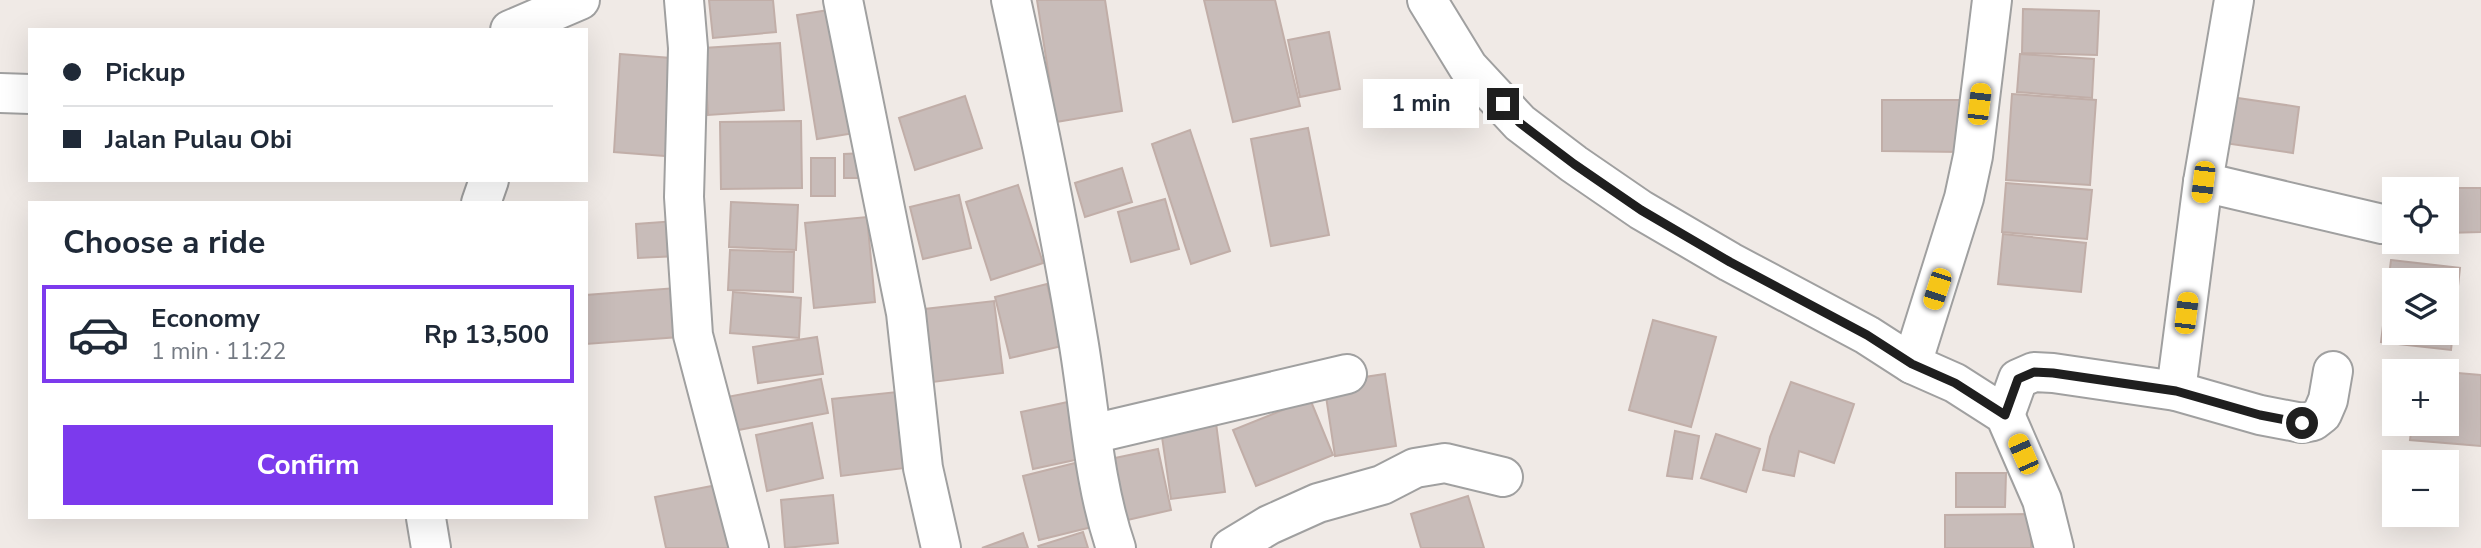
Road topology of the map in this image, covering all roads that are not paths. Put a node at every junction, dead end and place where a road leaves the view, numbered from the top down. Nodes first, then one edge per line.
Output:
1 (580, 0) edge
2 (684, 0) edge
3 (843, 0) edge
4 (1011, 0) edge
5 (1427, 0) edge
6 (1992, 0) edge
7 (2234, 0) edge
8 (514, 28) edge
9 (0, 93) edge
10 (28, 94) edge
11 (488, 182) edge
12 (2203, 182) junction
13 (482, 201) edge
14 (2382, 225) dead end
15 (1912, 364) junction
16 (2333, 372) dead end
17 (1347, 374) dead end
18 (2176, 391) junction
19 (2005, 415) junction
20 (1092, 434) junction
21 (1503, 477) dead end
22 (426, 519) edge
23 (431, 548) edge
24 (749, 548) edge
25 (941, 548) edge
26 (1116, 548) edge
27 (1231, 548) edge
28 (2054, 548) edge

1 - 8 street
2 - 24 street
3 - 25 street
4 - 20 street
5 - 15 street
6 - 15 street
7 - 12 street
9 - 10 street
11 - 13 street
12 - 14 street
12 - 18 street
15 - 19 street
16 - 18 street
17 - 20 street
18 - 19 street
19 - 28 street
20 - 26 street
21 - 27 street
22 - 23 street

